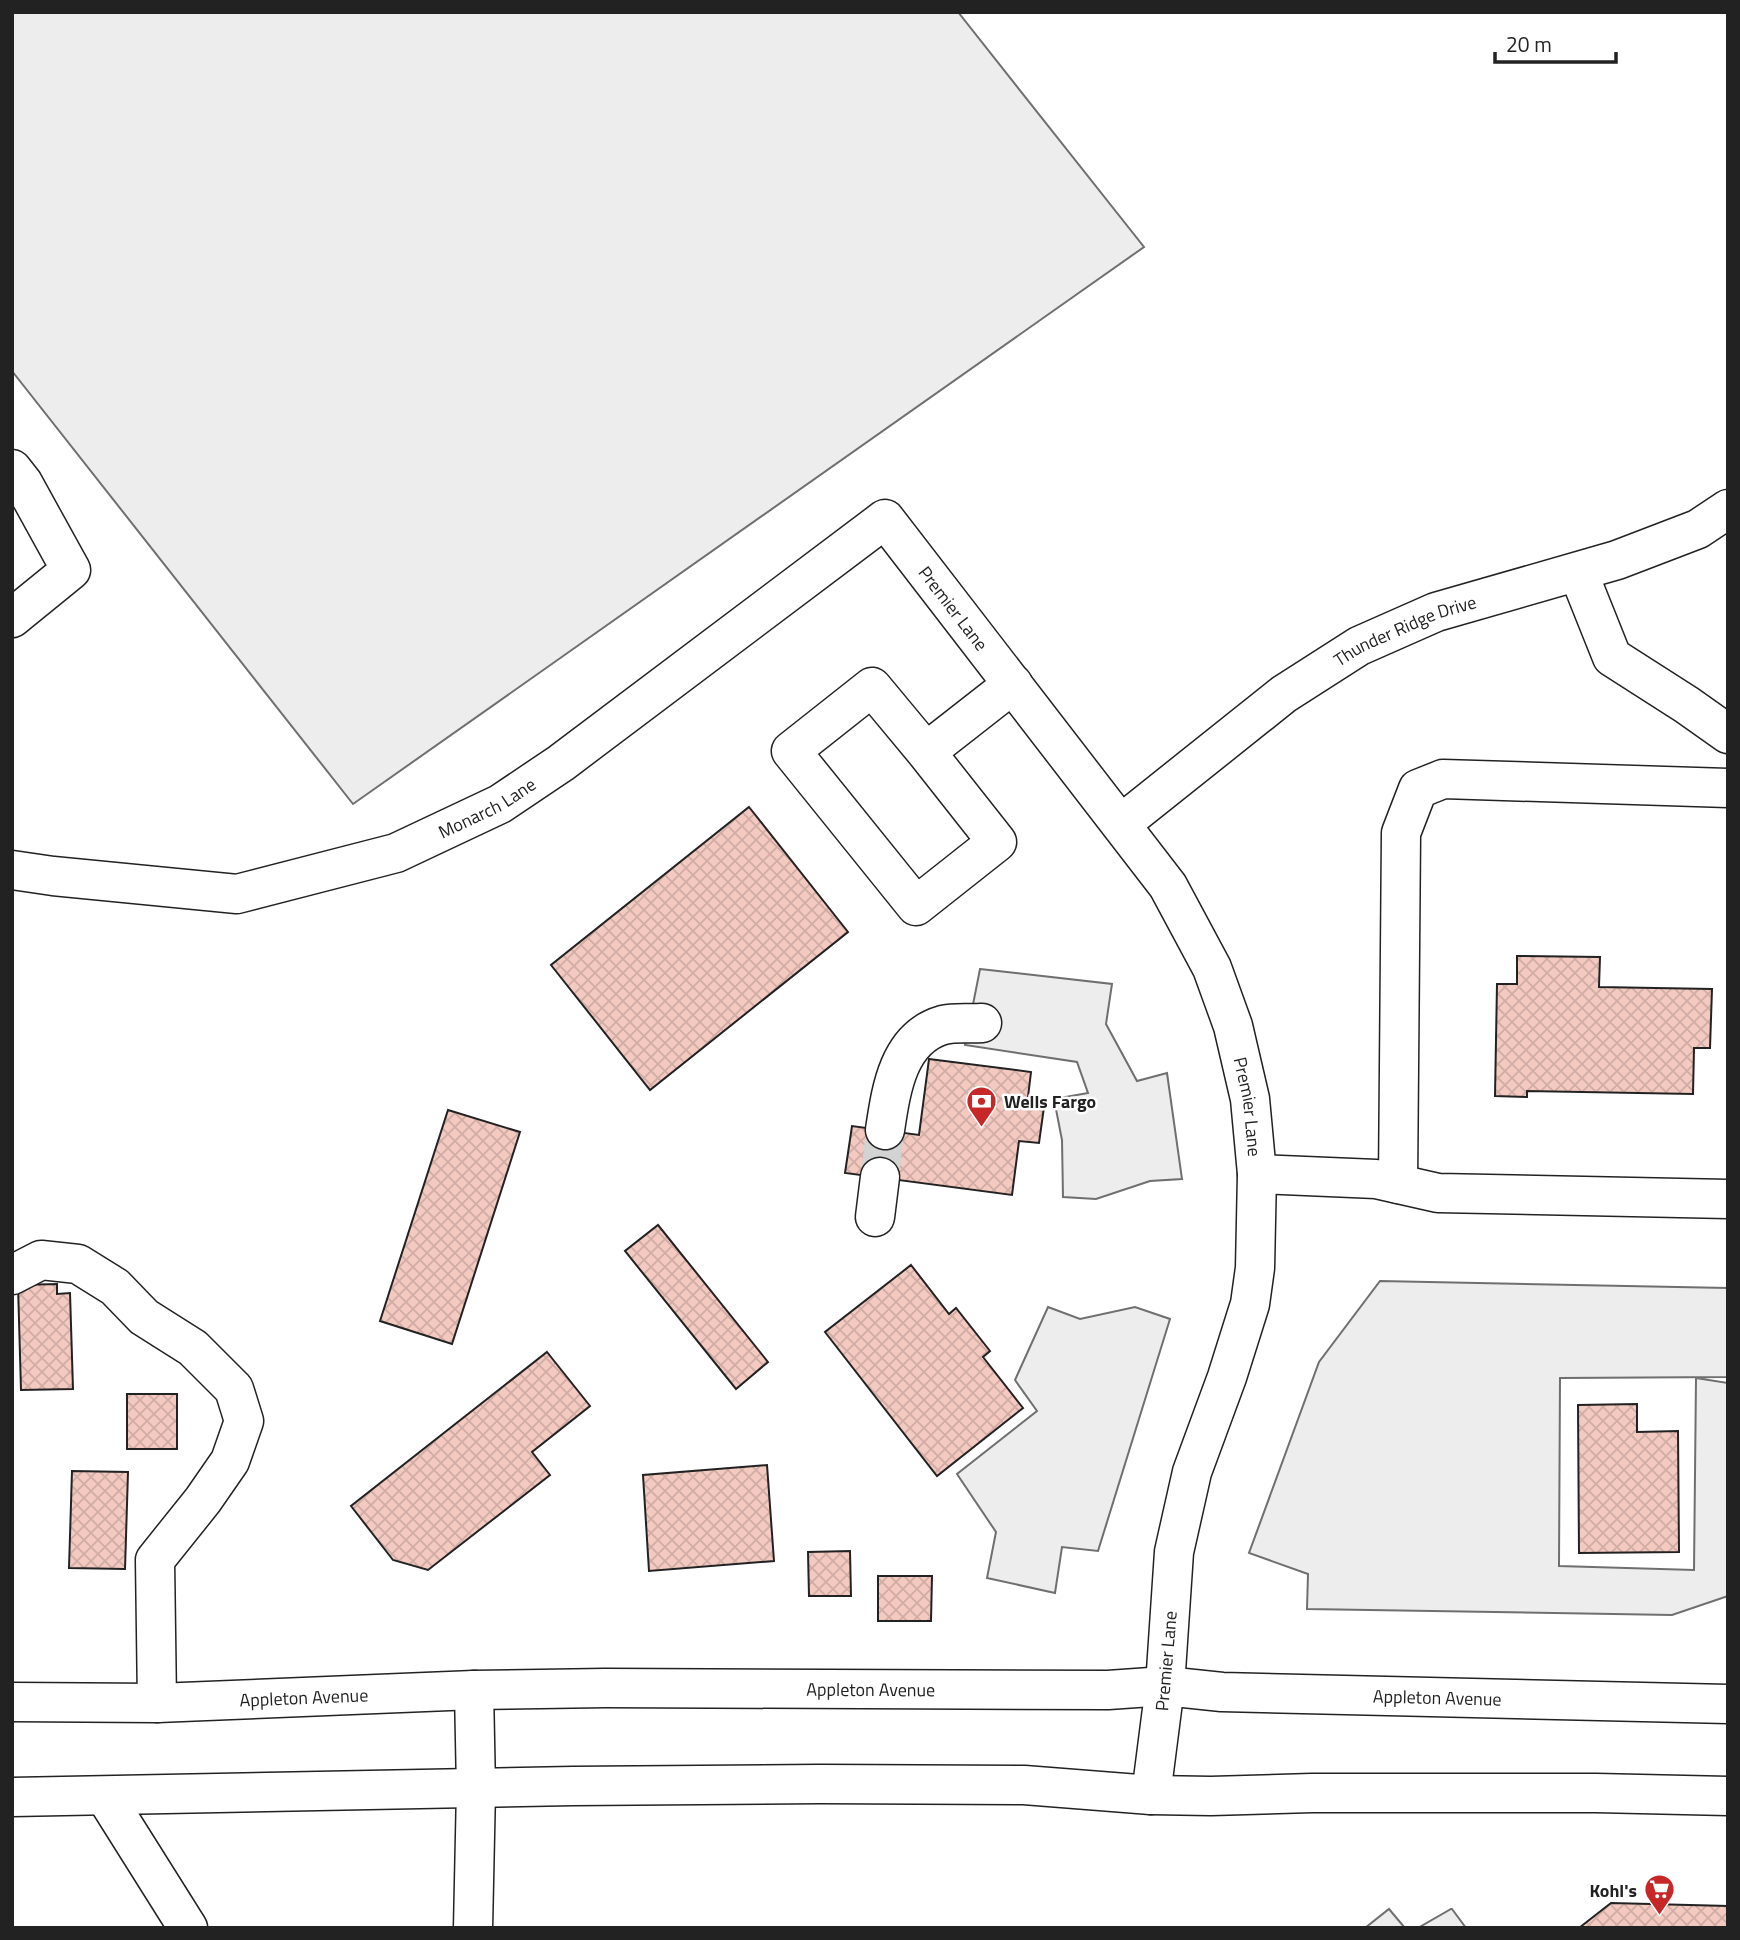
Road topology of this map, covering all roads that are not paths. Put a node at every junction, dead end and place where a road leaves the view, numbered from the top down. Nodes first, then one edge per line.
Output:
1 (12, 469) edge
2 (1728, 509) edge
3 (885, 519) joint
4 (1578, 572) junction
5 (12, 618) edge
6 (1013, 684) junction
7 (1728, 734) edge
8 (926, 752) junction
9 (1728, 788) edge
10 (1121, 824) junction
11 (12, 870) edge
12 (982, 1023) dead end
13 (885, 1130) tunnel mouth
14 (1257, 1174) junction
15 (880, 1177) tunnel mouth
16 (1398, 1184) junction
17 (1728, 1199) edge
18 (875, 1217) dead end
19 (12, 1275) edge
20 (1165, 1686) junction
21 (474, 1690) junction
22 (12, 1702) edge
23 (157, 1703) junction
24 (1728, 1704) edge
25 (476, 1789) junction
26 (1151, 1795) junction
27 (105, 1796) junction
28 (1728, 1796) edge
29 (12, 1797) edge
30 (188, 1928) edge
31 (473, 1928) edge

1 - 5 main road
2 - 4 main road, Thunder Ridge Drive
3 - 6 main road, Premier Lane
3 - 11 main road, Monarch Lane
4 - 7 main road
4 - 10 main road, Thunder Ridge Drive
6 - 8 main road
6 - 10 main road, Premier Lane
8 - 8 main road
9 - 16 main road
10 - 14 main road, Premier Lane
12 - 13 main road
14 - 16 main road
14 - 20 main road, Premier Lane
15 - 18 main road
16 - 17 main road
19 - 23 main road
20 - 21 main road, Appleton Avenue
20 - 24 main road, Appleton Avenue
20 - 26 main road, Premier Lane
21 - 23 main road, Appleton Avenue
21 - 25 main road
22 - 23 main road, Appleton Avenue
25 - 26 main road
25 - 27 main road
25 - 31 main road
26 - 28 main road
27 - 29 main road
27 - 30 main road

